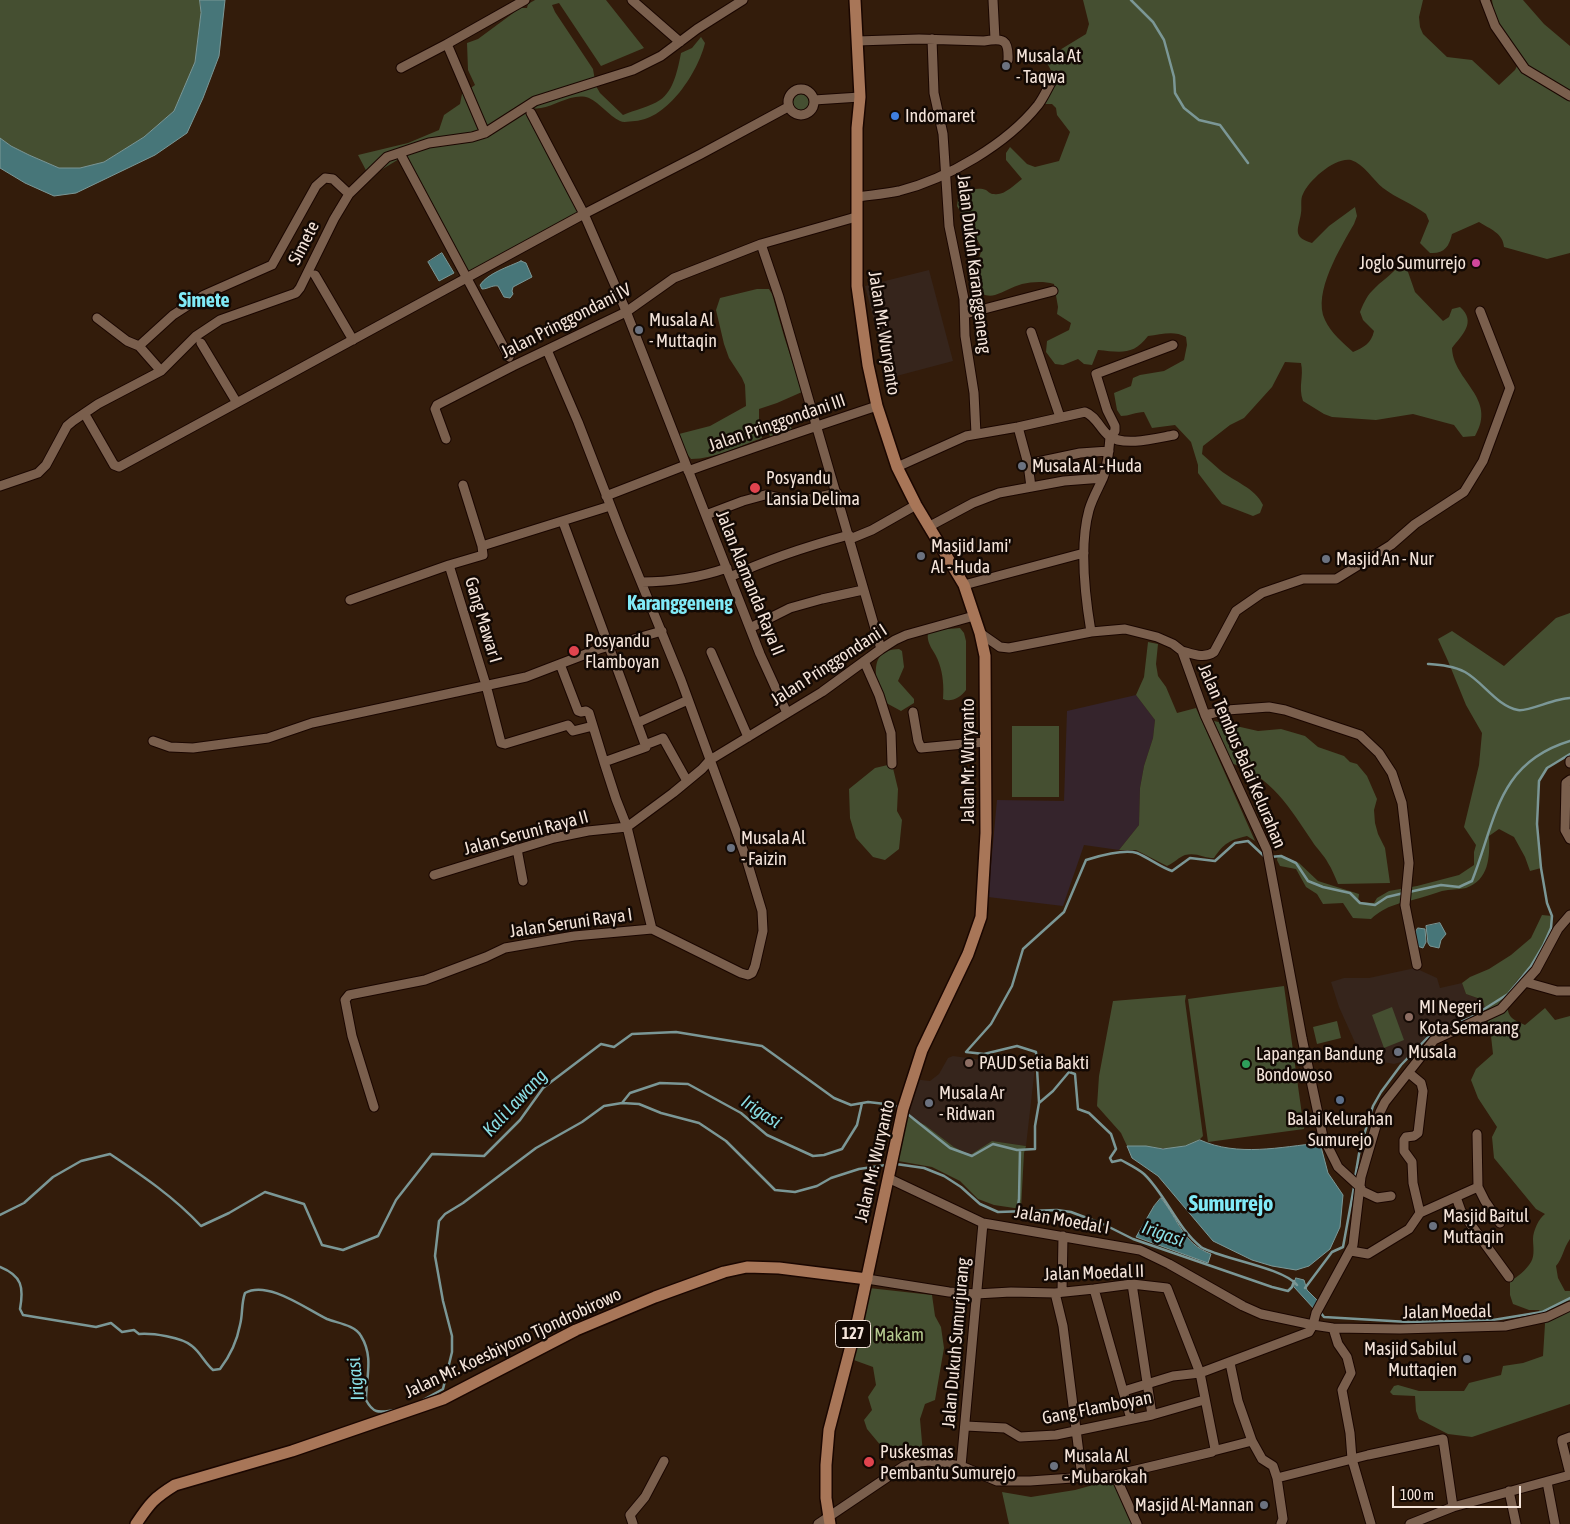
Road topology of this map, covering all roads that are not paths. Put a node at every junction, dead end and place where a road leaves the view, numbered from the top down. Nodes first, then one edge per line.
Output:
1 (525, 0) edge
2 (632, 0) edge
3 (743, 0) edge
4 (855, 0) edge
5 (993, 0) edge
6 (1485, 0) edge
7 (932, 39) junction
8 (995, 40) junction
9 (857, 41) junction
10 (680, 42) junction
11 (447, 44) junction
12 (1008, 60) dead end
13 (401, 68) dead end
14 (1054, 79) dead end
15 (1570, 96) edge
16 (860, 97) junction
17 (814, 100) junction
18 (788, 107) junction
19 (531, 113) dead end
20 (484, 133) junction
21 (402, 157) dead end
22 (946, 175) junction
23 (349, 194) junction
24 (857, 197) junction
25 (584, 214) junction
26 (856, 217) junction
27 (761, 244) junction
28 (316, 275) dead end
29 (468, 278) junction
30 (1053, 291) dead end
31 (1480, 311) dead end
32 (626, 312) junction
33 (964, 314) junction
34 (97, 318) dead end
35 (1031, 332) dead end
36 (353, 340) junction
37 (201, 343) dead end
38 (1173, 345) dead end
39 (139, 346) junction
40 (547, 350) junction
41 (509, 357) dead end
42 (161, 372) junction
43 (237, 403) junction
44 (878, 406) junction
45 (1060, 417) junction
46 (87, 418) dead end
47 (816, 426) junction
48 (1018, 427) junction
49 (976, 434) junction
50 (1174, 435) dead end
51 (1110, 437) junction
52 (446, 439) dead end
53 (1109, 450) junction
54 (1028, 464) junction
55 (897, 466) junction
56 (687, 468) junction
57 (1103, 478) junction
58 (463, 485) dead end
59 (0, 486) edge
60 (1032, 487) junction
61 (837, 493) junction
62 (606, 496) junction
63 (916, 505) junction
64 (610, 506) junction
65 (706, 515) junction
66 (563, 522) junction
67 (930, 526) junction
68 (849, 537) junction
69 (482, 546) junction
70 (1084, 553) junction
71 (449, 564) junction
72 (729, 573) junction
73 (641, 582) junction
74 (964, 585) junction
75 (863, 590) junction
76 (350, 600) dead end
77 (974, 616) junction
78 (750, 628) junction
79 (662, 631) junction
80 (1091, 632) junction
81 (980, 634) junction
82 (610, 646) junction
83 (881, 649) junction
84 (1182, 651) junction
85 (711, 652) dead end
86 (864, 660) junction
87 (560, 664) junction
88 (486, 685) junction
89 (688, 700) junction
90 (913, 712) dead end
91 (787, 713) junction
92 (1205, 715) junction
93 (637, 723) junction
94 (593, 726) junction
95 (748, 737) junction
96 (153, 741) dead end
97 (985, 742) junction
98 (645, 745) junction
99 (710, 760) junction
100 (604, 762) junction
101 (892, 764) dead end
102 (1570, 780) edge
103 (687, 781) junction
104 (627, 827) junction
105 (1570, 839) edge
106 (517, 849) junction
107 (434, 875) dead end
108 (523, 881) dead end
109 (1570, 915) edge
110 (652, 928) junction
111 (1416, 965) dead end
112 (1525, 982) junction
113 (1570, 992) edge
114 (1409, 1073) junction
115 (374, 1107) dead end
116 (1477, 1134) dead end
117 (888, 1178) junction
118 (1478, 1186) junction
119 (1360, 1189) junction
120 (1390, 1196) dead end
121 (1456, 1197) junction
122 (1420, 1213) junction
123 (982, 1223) junction
124 (1500, 1223) dead end
125 (1063, 1236) junction
126 (1351, 1251) junction
127 (1509, 1277) dead end
128 (867, 1278) junction
129 (1132, 1284) junction
130 (1094, 1290) junction
131 (1058, 1292) junction
132 (976, 1294) junction
133 (1570, 1306) edge
134 (1318, 1326) junction
135 (1333, 1328) junction
136 (1230, 1363) junction
137 (1200, 1373) junction
138 (1147, 1384) junction
139 (1124, 1391) junction
140 (1204, 1400) junction
141 (1152, 1415) junction
142 (1130, 1419) junction
143 (966, 1426) junction
144 (1076, 1431) junction
145 (1570, 1437) edge
146 (1252, 1441) junction
147 (1213, 1451) junction
148 (1352, 1459) junction
149 (664, 1461) dead end
150 (961, 1466) junction
151 (1115, 1475) junction
152 (1570, 1475) edge
153 (1082, 1478) junction
154 (1277, 1478) junction
155 (1547, 1482) junction
156 (1509, 1491) junction
157 (1453, 1507) junction
158 (1434, 1520) edge
159 (829, 1521) edge
160 (136, 1524) edge
161 (633, 1524) edge
162 (818, 1524) edge
163 (1137, 1524) edge
164 (1281, 1524) edge
165 (1371, 1524) edge
166 (1410, 1524) edge
167 (1516, 1524) edge
168 (1555, 1524) edge

1 - 11 street
2 - 10 street
3 - 10 street, Simete
4 - 9 main road, Jalan Mr. Wuryanto / 127
5 - 8 street
6 - 15 street
7 - 8 street
7 - 9 street
7 - 22 street, Jalan Dukuh Karanggeneng
8 - 12 street
9 - 16 main road, Jalan Mr. Wuryanto / 127
10 - 20 street, Simete
11 - 13 street
11 - 20 street
14 - 22 street
16 - 17 street
16 - 24 main road, Jalan Mr. Wuryanto / 127
17 - 18 street
17 - 18 street
18 - 25 street
19 - 25 street, Jalan Alamanda Raya II
20 - 23 street, Simete
21 - 29 street
22 - 24 street
22 - 33 street, Jalan Dukuh Karanggeneng
23 - 39 street
23 - 42 street, Simete
24 - 26 main road, Jalan Mr. Wuryanto / 127
25 - 29 street
25 - 32 street, Jalan Alamanda Raya II
26 - 27 street, Jalan Pringgondani IV
26 - 44 main road, Jalan Mr. Wuryanto / 127
27 - 32 street, Jalan Pringgondani IV
27 - 47 street
28 - 36 street
29 - 36 street
29 - 41 street
30 - 33 street
31 - 84 street
32 - 40 street, Jalan Pringgondani IV
32 - 56 street, Jalan Alamanda Raya II
33 - 49 street, Jalan Dukuh Karanggeneng
34 - 39 street
35 - 45 street
36 - 43 street
37 - 43 street
38 - 51 street
39 - 42 street
40 - 52 street, Jalan Pringgondani IV
40 - 62 street
42 - 59 street, Simete
43 - 46 street
44 - 47 street, Jalan Pringgondani III
44 - 55 main road, Jalan Mr. Wuryanto / 127
45 - 48 street
45 - 51 street
47 - 56 street, Jalan Pringgondani III
47 - 61 street
48 - 49 street
48 - 54 street
49 - 55 street
50 - 51 street
51 - 53 street
53 - 54 street
53 - 57 street
54 - 60 street
55 - 63 main road, Jalan Mr. Wuryanto / 127
56 - 62 street, Jalan Pringgondani III
56 - 65 street, Jalan Alamanda Raya II
57 - 60 street
57 - 70 street
58 - 69 street
60 - 67 street
61 - 65 street
61 - 68 street
62 - 64 street
63 - 67 main road, Jalan Mr. Wuryanto / 127
63 - 68 street
64 - 66 street
64 - 73 street
65 - 72 street, Jalan Alamanda Raya II
66 - 69 street
66 - 82 street
67 - 74 main road, Jalan Mr. Wuryanto / 127
68 - 72 street
68 - 75 street
69 - 71 street
70 - 74 street
70 - 80 street
71 - 76 street
71 - 88 street, Gang Mawar I
72 - 73 street
72 - 78 street, Jalan Alamanda Raya II
73 - 79 street
74 - 77 main road, Jalan Mr. Wuryanto / 127
75 - 78 street
75 - 83 street
77 - 81 main road, Jalan Mr. Wuryanto / 127
77 - 83 street, Jalan Pringgondani I
78 - 91 street, Jalan Alamanda Raya II
79 - 82 street, Gang Mawar I
79 - 89 street
80 - 81 street, Jalan Tembus Balai Kelurahan
80 - 84 street, Jalan Tembus Balai Kelurahan
81 - 97 main road, Jalan Mr. Wuryanto / 127
82 - 87 street, Gang Mawar I
82 - 93 street
83 - 86 street, Jalan Pringgondani I
84 - 92 street, Jalan Tembus Balai Kelurahan
85 - 95 street
86 - 91 street, Jalan Pringgondani I
86 - 101 street
87 - 88 street, Gang Mawar I
87 - 94 street
88 - 94 street, Gang Mawar I
88 - 96 street
89 - 93 street
89 - 99 street
90 - 97 street
91 - 95 street, Jalan Pringgondani I
92 - 111 street
92 - 119 street, Jalan Tembus Balai Kelurahan
93 - 98 street
94 - 100 street
95 - 99 street, Jalan Pringgondani I
97 - 117 main road, Jalan Mr. Wuryanto / 127
98 - 100 street
98 - 103 street
99 - 103 street
99 - 110 street
100 - 104 street
102 - 105 street
103 - 104 street
104 - 106 street, Jalan Seruni Raya II
104 - 110 street
106 - 107 street, Jalan Seruni Raya II
106 - 108 street
109 - 112 street
110 - 115 street, Jalan Seruni Raya I
112 - 113 street
112 - 114 street
114 - 119 street
114 - 122 street
116 - 118 street
117 - 123 street, Jalan Moedal I
117 - 128 main road, Jalan Mr. Wuryanto / 127
118 - 121 street
118 - 124 street
119 - 120 street
119 - 126 street
121 - 122 street
121 - 127 street
122 - 126 street
123 - 125 street, Jalan Moedal I
123 - 132 street, Jalan Dukuh Sumurjurang
125 - 131 street
125 - 134 street, Jalan Moedal I
126 - 134 street
128 - 132 street, Jalan Moedal II
128 - 159 main road, Jalan Mr. Wuryanto / 127
128 - 160 main road, Jalan Mr. Koesbiyono Tjondrobirowo
129 - 130 street, Jalan Moedal II
129 - 137 street, Jalan Moedal II
129 - 138 street
130 - 131 street, Jalan Moedal II
130 - 139 street
131 - 132 street, Jalan Moedal II
131 - 144 street
132 - 143 street, Jalan Dukuh Sumurjurang
133 - 135 street, Jalan Moedal
134 - 135 street, Jalan Moedal
134 - 136 street
135 - 148 street
136 - 137 street
136 - 146 street
137 - 138 street
137 - 140 street
138 - 139 street
138 - 141 street
139 - 142 street
140 - 141 street, Gang Flamboyan
140 - 147 street
141 - 142 street, Gang Flamboyan
142 - 144 street, Gang Flamboyan
143 - 144 street, Gang Flamboyan
143 - 150 street, Jalan Dukuh Sumurjurang
144 - 153 street
145 - 152 street
146 - 147 street
146 - 154 street
147 - 151 street
148 - 154 street
148 - 157 street
148 - 165 street
149 - 161 street
150 - 153 street
150 - 159 street
151 - 153 street
151 - 163 street
152 - 155 street
154 - 164 street
155 - 156 street
155 - 168 street
156 - 157 street
156 - 167 street
157 - 158 street
158 - 166 street
159 - 162 street

